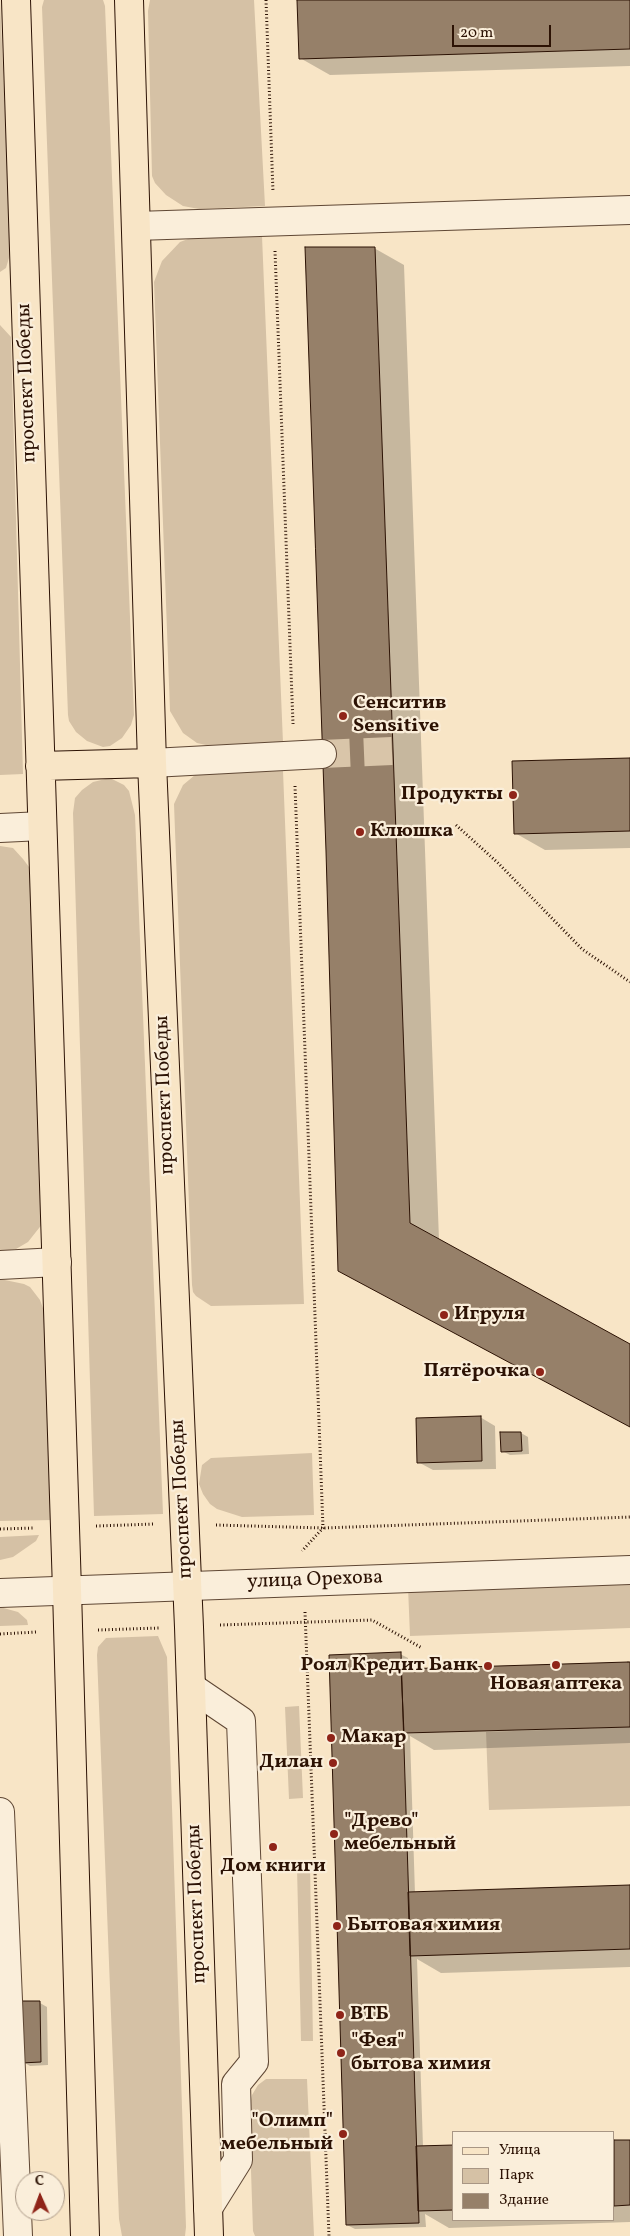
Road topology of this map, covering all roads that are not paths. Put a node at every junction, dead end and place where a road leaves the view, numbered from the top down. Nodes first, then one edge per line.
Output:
1 (16, 0) edge
2 (129, 0) edge
3 (630, 210) edge
4 (136, 226) junction
5 (322, 754) tunnel mouth
6 (152, 763) junction
7 (40, 766) junction
8 (42, 826) junction
9 (0, 828) edge
10 (56, 1262) junction
11 (0, 1265) edge
12 (630, 1570) edge
13 (187, 1586) junction
14 (67, 1590) junction
15 (0, 1593) edge
16 (191, 1687) junction
17 (0, 1812) edge
18 (208, 2208) junction
19 (18, 2236) edge
20 (85, 2236) edge
21 (209, 2236) edge

1 - 7 main road, проспект Победы
2 - 4 main road, проспект Победы
3 - 4 street
4 - 6 main road, проспект Победы
5 - 6 street
6 - 7 main road
6 - 13 main road, проспект Победы
7 - 8 main road, проспект Победы
8 - 9 street
8 - 10 main road, проспект Победы
10 - 11 street
10 - 14 main road, проспект Победы
12 - 13 street, улица Орехова
13 - 14 street, улица Орехова
13 - 16 main road, проспект Победы
14 - 15 street, улица Орехова
14 - 20 main road, проспект Победы
16 - 18 main road, проспект Победы
16 - 18 street
17 - 19 street
18 - 21 main road, проспект Победы

